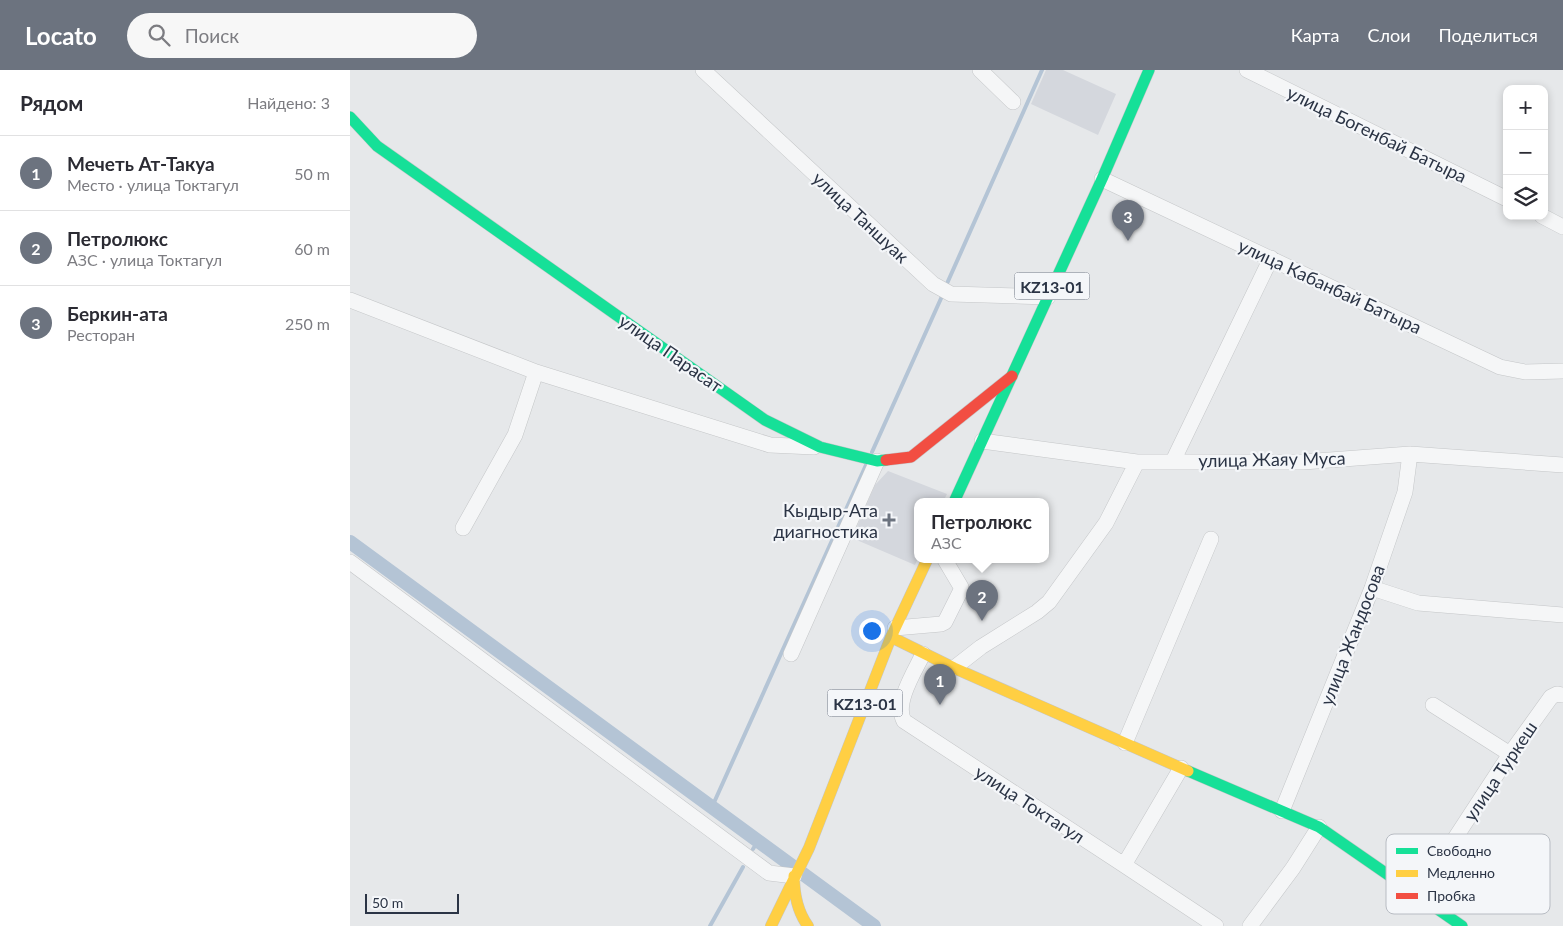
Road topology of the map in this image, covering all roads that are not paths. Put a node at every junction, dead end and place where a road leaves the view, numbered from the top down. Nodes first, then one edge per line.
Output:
1 (703, 70) edge
2 (980, 70) edge
3 (1149, 70) edge
4 (1247, 70) edge
5 (1013, 102) dead end
6 (350, 117) edge
7 (1102, 179) junction
8 (1503, 197) edge
9 (1548, 219) edge
10 (1563, 227) edge
11 (1271, 258) junction
12 (1048, 297) junction
13 (350, 300) edge
14 (1563, 371) edge
15 (536, 372) junction
16 (1012, 376) junction
17 (754, 412) junction
18 (741, 436) junction
19 (982, 441) junction
20 (820, 447) junction
21 (1410, 454) junction
22 (871, 459) junction
23 (1173, 460) junction
24 (1137, 462) junction
25 (1563, 465) edge
26 (956, 498) edge
27 (463, 528) dead end
28 (1210, 540) dead end
29 (350, 562) edge
30 (926, 563) edge
31 (947, 563) edge
32 (1372, 588) junction
33 (1563, 615) edge
34 (893, 632) junction
35 (791, 654) dead end
36 (923, 654) junction
37 (954, 668) junction
38 (1557, 696) edge
39 (1433, 705) dead end
40 (1125, 743) junction
41 (1510, 754) junction
42 (1181, 768) junction
43 (1282, 812) junction
44 (1319, 826) junction
45 (1458, 834) edge
46 (1124, 864) junction
47 (1386, 873) edge
48 (794, 876) junction
49 (1445, 914) edge
50 (771, 926) edge
51 (808, 926) edge
52 (1216, 926) edge
53 (1250, 926) edge
54 (1462, 926) edge

1 - 12 street, улица Таншуак
2 - 5 street
3 - 7 street, KZ13-01
4 - 8 street, улица Богенбай Батыра
6 - 17 street, улица Парасат
7 - 11 street, улица Кабанбай Батыра
7 - 12 street, KZ13-01
9 - 10 street
11 - 14 street, улица Кабанбай Батыра
11 - 23 street
12 - 16 street, KZ13-01
13 - 15 street
15 - 18 street
15 - 27 street
16 - 19 street, KZ13-01
16 - 22 street, улица Парасат
17 - 18 street
17 - 20 street, улица Парасат
18 - 20 street
19 - 24 street, улица Жаяу Муса
19 - 26 street, KZ13-01
20 - 22 street, улица Парасат
21 - 23 street, улица Жаяу Муса
21 - 25 street, улица Жаяу Муса
21 - 32 street, улица Жандосова
22 - 35 street
23 - 24 street, улица Жаяу Муса
24 - 37 street
28 - 40 street
29 - 48 street
30 - 34 street, KZ13-01
31 - 34 street
32 - 33 street
32 - 43 street, улица Жандосова
34 - 36 street
34 - 48 street, KZ13-01
36 - 37 street
36 - 46 street, улица Токтагул
37 - 40 street
38 - 41 street, улица Туркеш
39 - 41 street
40 - 42 street
41 - 45 street, улица Туркеш
42 - 43 street
42 - 46 street
43 - 44 street
44 - 47 street
44 - 53 street
46 - 52 street
48 - 50 street, KZ13-01
48 - 51 street
49 - 54 street

